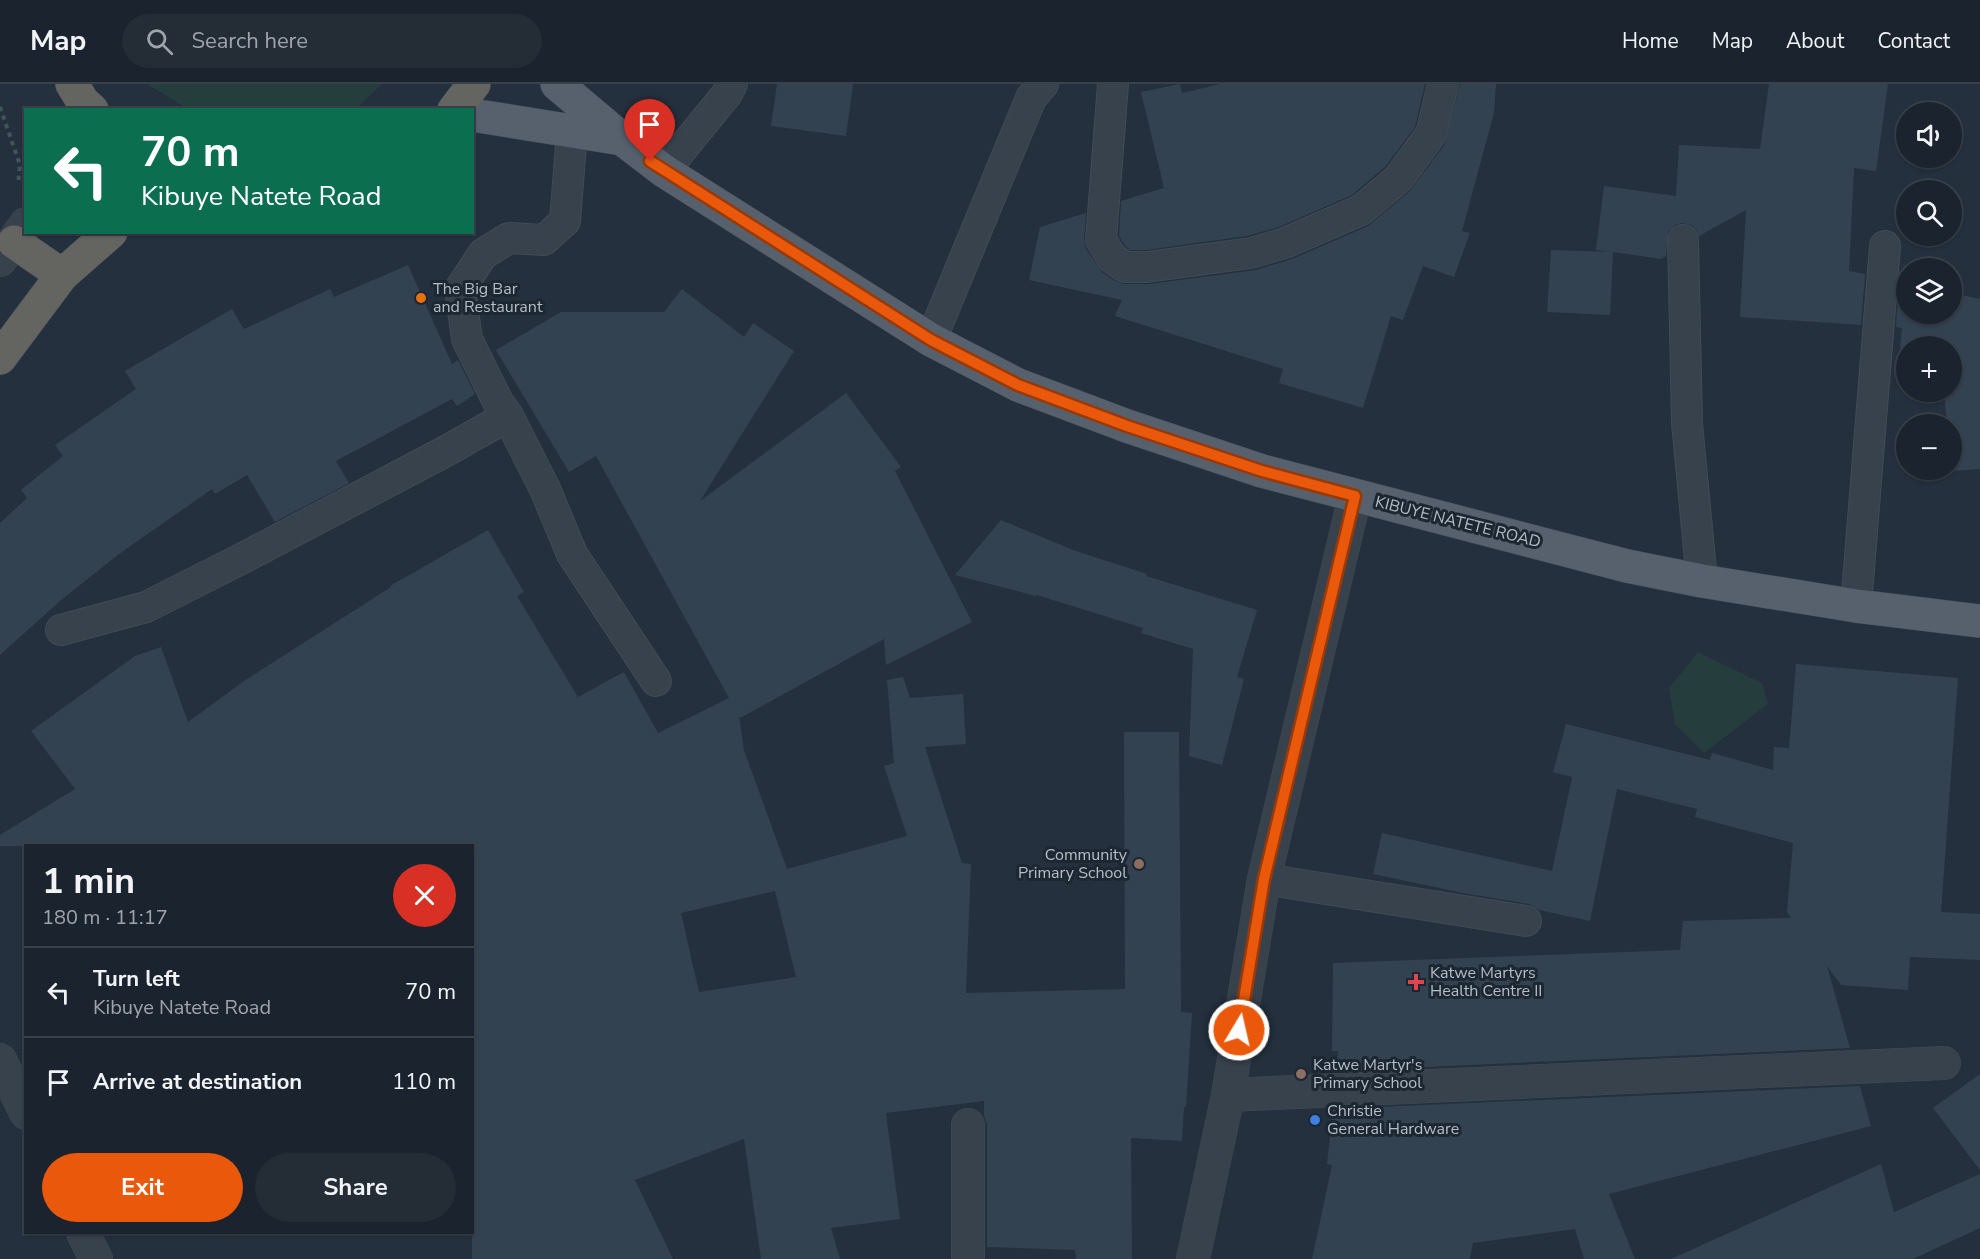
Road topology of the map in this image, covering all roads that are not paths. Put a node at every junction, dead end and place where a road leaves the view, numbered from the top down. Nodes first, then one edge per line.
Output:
1 (474, 84) edge
2 (557, 84) edge
3 (732, 84) edge
4 (1043, 84) edge
5 (1113, 84) edge
6 (1443, 84) edge
7 (456, 108) edge
8 (474, 116) edge
9 (572, 132) junction
10 (622, 139) junction
11 (664, 171) junction
12 (109, 234) edge
13 (1683, 240) dead end
14 (13, 242) edge
15 (1885, 246) dead end
16 (62, 275) junction
17 (931, 340) junction
18 (0, 358) edge
19 (508, 416) junction
20 (1355, 496) junction
21 (1702, 581) junction
22 (1856, 606) junction
23 (1980, 621) edge
24 (61, 630) dead end
25 (656, 681) dead end
26 (1264, 879) junction
27 (1526, 921) dead end
28 (0, 1060) edge
29 (1944, 1063) dead end
30 (1228, 1095) junction
31 (24, 1109) edge
32 (968, 1125) dead end
33 (84, 1234) edge
34 (96, 1259) edge
35 (968, 1259) edge
36 (1193, 1259) edge

1 - 7 highway
2 - 10 main road, KIBUYE NATETE ROAD
3 - 11 lane
4 - 17 lane
5 - 6 lane
8 - 9 main road
9 - 10 main road
9 - 19 lane
10 - 11 main road, KIBUYE NATETE ROAD
11 - 17 main road, KIBUYE NATETE ROAD
12 - 16 highway
13 - 21 lane
14 - 16 highway
15 - 22 lane
16 - 18 highway
17 - 20 main road, KIBUYE NATETE ROAD
19 - 24 lane
19 - 25 lane
20 - 21 main road, KIBUYE NATETE ROAD
20 - 26 street
21 - 22 main road, KIBUYE NATETE ROAD
22 - 23 main road, KIBUYE NATETE ROAD
26 - 27 lane
26 - 30 street
28 - 31 street
29 - 30 street
30 - 36 street
32 - 35 street
33 - 34 street

